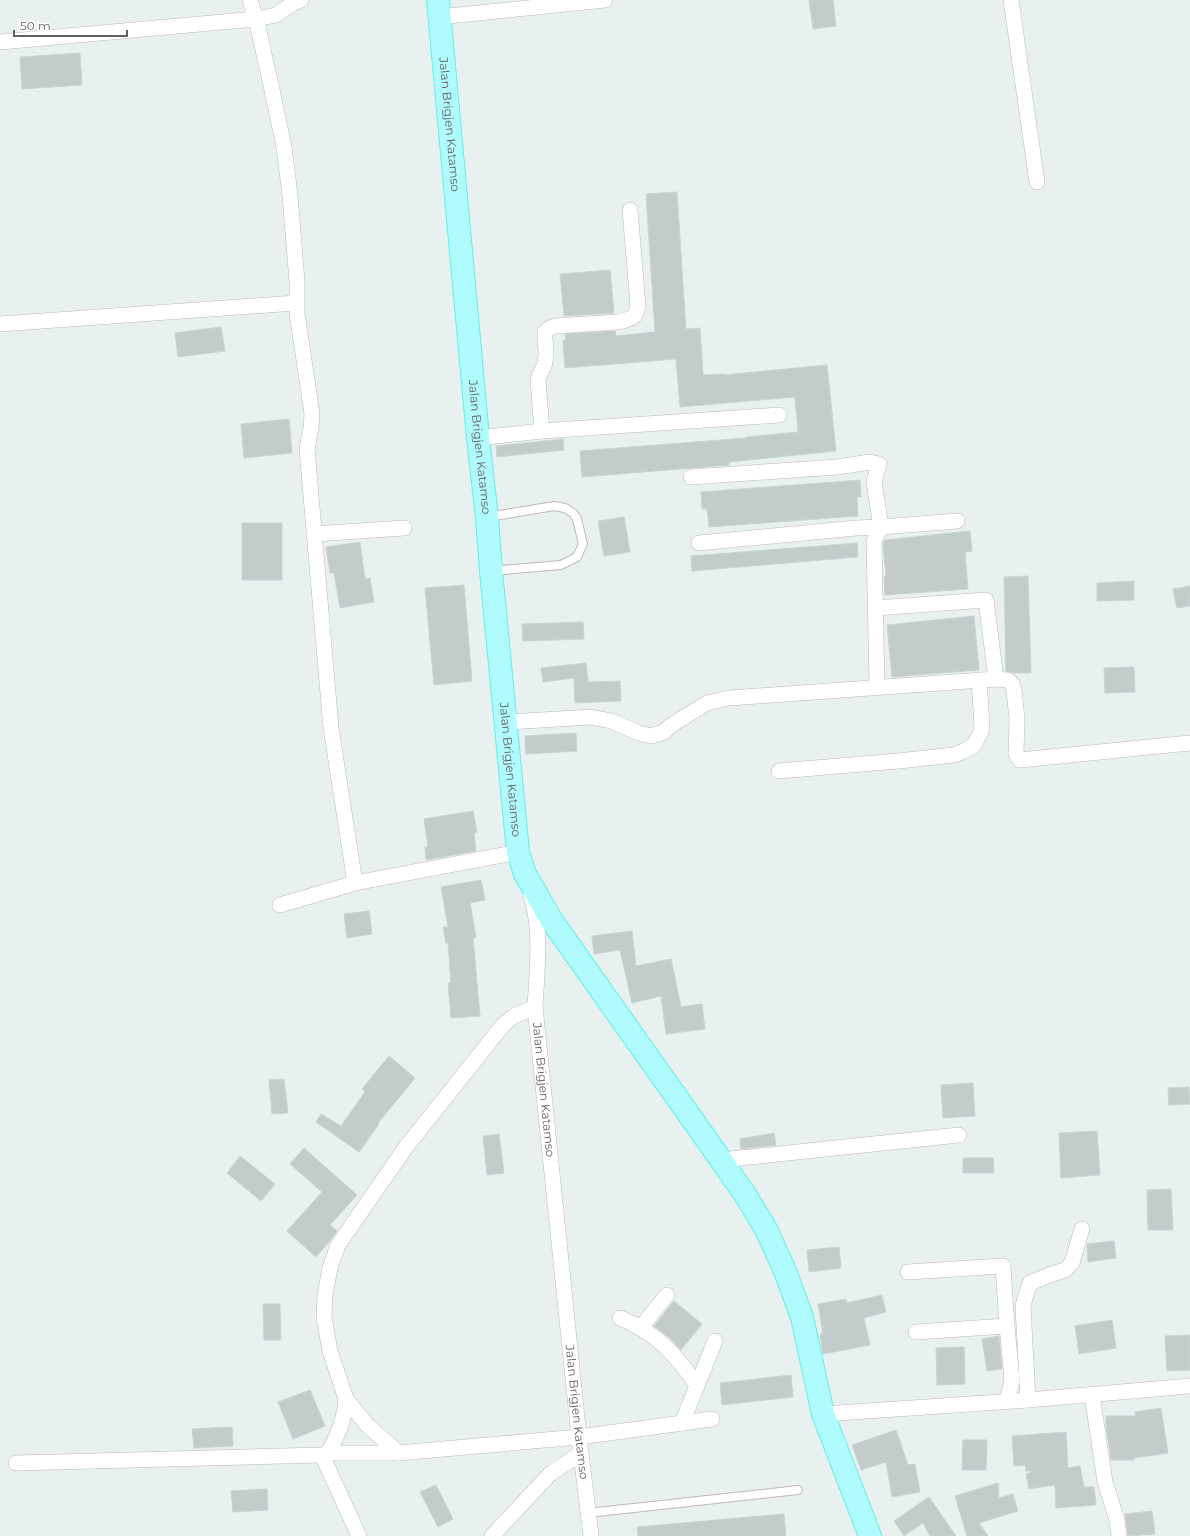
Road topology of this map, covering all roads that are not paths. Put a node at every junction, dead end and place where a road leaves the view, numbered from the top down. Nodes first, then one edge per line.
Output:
1 (250, 0) edge
2 (301, 0) edge
3 (604, 0) edge
4 (1011, 0) edge
5 (438, 8) edge
6 (256, 19) junction
7 (0, 42) edge
8 (1036, 182) dead end
9 (630, 210) dead end
10 (296, 303) junction
11 (0, 324) edge
12 (778, 415) dead end
13 (542, 431) junction
14 (478, 438) junction
15 (691, 477) dead end
16 (487, 518) junction
17 (957, 521) dead end
18 (881, 527) junction
19 (404, 528) dead end
20 (314, 534) junction
21 (699, 543) dead end
22 (491, 571) junction
23 (876, 608) junction
24 (996, 679) junction
25 (979, 680) junction
26 (878, 686) junction
27 (507, 722) junction
28 (1190, 743) edge
29 (779, 771) dead end
30 (518, 852) junction
31 (525, 874) junction
32 (355, 883) junction
33 (280, 905) dead end
34 (535, 1007) junction
35 (959, 1135) dead end
36 (721, 1160) junction
37 (1082, 1229) dead end
38 (908, 1272) dead end
39 (667, 1294) dead end
40 (620, 1318) dead end
41 (1007, 1326) junction
42 (641, 1327) junction
43 (916, 1332) dead end
44 (714, 1341) dead end
45 (697, 1385) junction
46 (1190, 1386) edge
47 (1092, 1395) junction
48 (346, 1399) junction
49 (1028, 1400) junction
50 (1007, 1401) junction
51 (823, 1414) junction
52 (712, 1420) dead end
53 (682, 1423) junction
54 (579, 1437) junction
55 (399, 1453) junction
56 (581, 1453) junction
57 (325, 1454) junction
58 (16, 1463) dead end
59 (798, 1490) dead end
60 (588, 1513) junction
61 (359, 1536) edge
62 (492, 1536) edge
63 (591, 1536) edge
64 (870, 1536) edge
65 (1119, 1536) edge

1 - 6 street
2 - 6 street
3 - 5 street
4 - 8 street
5 - 14 main road, Jalan Brigjen Katamso
6 - 7 street
6 - 10 street
9 - 13 street
10 - 11 street
10 - 20 street
12 - 13 street
13 - 14 street
14 - 16 main road, Jalan Brigjen Katamso
15 - 18 street
16 - 22 main road, Jalan Brigjen Katamso
16 - 22 lane
17 - 18 street
18 - 21 street
18 - 23 street
19 - 20 street
20 - 32 street
22 - 27 main road, Jalan Brigjen Katamso
23 - 24 street
23 - 26 street
24 - 25 street
24 - 28 street
25 - 26 street
25 - 29 street
26 - 27 street
27 - 30 main road, Jalan Brigjen Katamso
30 - 31 main road, Jalan Brigjen Katamso
30 - 32 street
31 - 34 street, Jalan Brigjen Katamso
31 - 36 main road
32 - 33 street
34 - 48 street
34 - 54 street, Jalan Brigjen Katamso
35 - 36 street
36 - 51 main road
37 - 49 street
38 - 41 street
39 - 42 street
40 - 42 street
41 - 43 street
41 - 50 street
42 - 45 street
44 - 45 street
45 - 53 street
46 - 47 street
47 - 49 street
47 - 65 street
48 - 55 street
48 - 57 street
49 - 50 street
50 - 51 street
51 - 64 main road
52 - 53 street
53 - 54 street
54 - 55 street
54 - 56 street, Jalan Brigjen Katamso
55 - 57 street
56 - 60 street, Jalan Brigjen Katamso
56 - 62 street
57 - 58 street
57 - 61 street
59 - 60 lane
60 - 63 street, Jalan Brigjen Katamso

